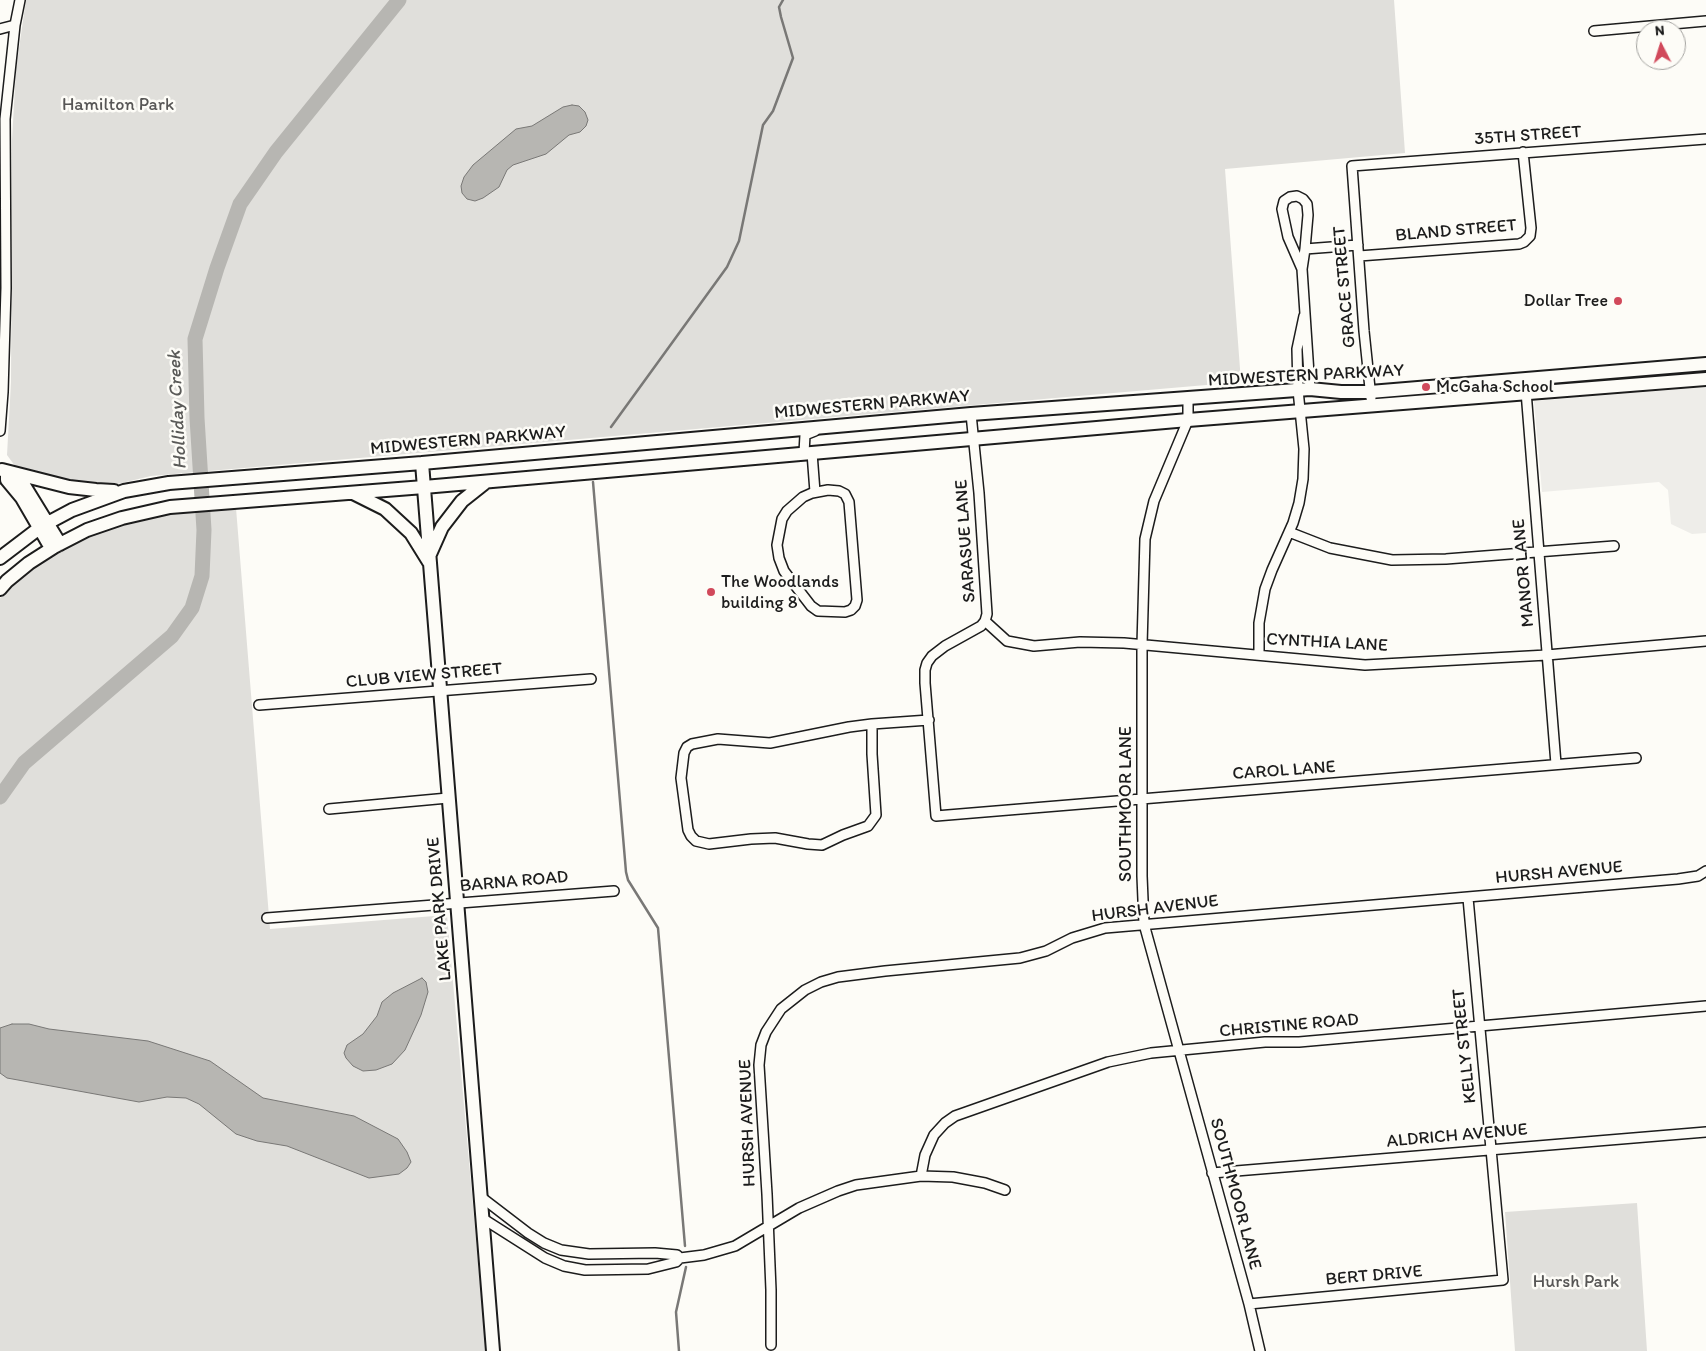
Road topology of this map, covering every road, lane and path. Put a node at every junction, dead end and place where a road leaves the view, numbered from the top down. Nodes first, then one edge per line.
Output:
1 (20, 0) edge
2 (1706, 21) edge
3 (15, 25) junction
4 (0, 29) edge
5 (1594, 30) dead end
6 (0, 127) edge
7 (1706, 139) edge
8 (6, 144) junction
9 (1523, 152) junction
10 (1352, 166) joint
11 (1358, 245) junction
12 (1306, 249) junction
13 (1358, 256) junction
14 (1302, 269) junction
15 (1706, 359) edge
16 (1706, 364) edge
17 (1689, 366) junction
18 (1525, 379) junction
19 (1706, 379) edge
20 (1304, 390) junction
21 (1370, 392) junction
22 (1526, 393) junction
23 (1188, 399) junction
24 (1372, 406) junction
25 (1300, 411) junction
26 (972, 414) junction
27 (1188, 420) junction
28 (857, 424) junction
29 (0, 431) edge
30 (974, 438) junction
31 (808, 453) junction
32 (422, 463) junction
33 (3, 471) edge
34 (487, 482) junction
35 (424, 487) junction
36 (124, 491) junction
37 (815, 492) junction
38 (353, 493) junction
39 (44, 525) junction
40 (1290, 532) junction
41 (56, 546) junction
42 (1614, 546) dead end
43 (1539, 552) junction
44 (0, 558) edge
45 (430, 560) junction
46 (0, 589) edge
47 (985, 620) junction
48 (1706, 641) edge
49 (1142, 645) junction
50 (1259, 655) junction
51 (1547, 655) junction
52 (591, 678) dead end
53 (440, 691) junction
54 (259, 706) dead end
55 (928, 720) junction
56 (872, 724) junction
57 (1636, 758) dead end
58 (1556, 764) junction
59 (448, 798) junction
60 (1142, 800) junction
61 (329, 809) dead end
62 (936, 816) joint
63 (1706, 872) edge
64 (614, 891) dead end
65 (1468, 898) junction
66 (457, 903) junction
67 (267, 918) dead end
68 (1144, 924) junction
69 (1706, 1006) edge
70 (1481, 1025) junction
71 (1179, 1050) junction
72 (1706, 1132) edge
73 (1492, 1150) junction
74 (1212, 1173) junction
75 (921, 1176) junction
76 (1005, 1190) dead end
77 (481, 1197) junction
78 (482, 1218) junction
79 (768, 1228) junction
80 (680, 1258) junction
81 (1503, 1280) joint
82 (1248, 1304) junction
83 (771, 1344) dead end
84 (493, 1351) edge
85 (1260, 1351) edge

1 - 3 street
2 - 5 street
3 - 4 street
3 - 8 street
6 - 8 street
7 - 9 street, 35TH STREET
8 - 29 street
9 - 10 street, 35TH STREET
9 - 13 street, BLAND STREET
10 - 11 street, GRACE STREET
11 - 12 street
11 - 13 street, GRACE STREET
12 - 14 street
12 - 14 street
13 - 21 street, GRACE STREET
14 - 20 street
15 - 17 main road
16 - 17 main road, MIDWESTERN PARKWAY
17 - 18 main road, MIDWESTERN PARKWAY
18 - 21 main road, MIDWESTERN PARKWAY
18 - 22 street, MANOR LANE
19 - 22 main road, MIDWESTERN PARKWAY
20 - 21 main road, MIDWESTERN PARKWAY
20 - 23 main road, MIDWESTERN PARKWAY
20 - 25 street
21 - 24 street, GRACE STREET
22 - 24 main road, MIDWESTERN PARKWAY
22 - 43 street, MANOR LANE
23 - 26 main road, MIDWESTERN PARKWAY
23 - 27 street, SOUTHMOOR LANE
24 - 25 main road, MIDWESTERN PARKWAY
25 - 27 main road, MIDWESTERN PARKWAY
25 - 40 street
26 - 28 main road, MIDWESTERN PARKWAY
26 - 30 street, SARASUE LANE
27 - 30 main road, MIDWESTERN PARKWAY
27 - 49 street, SOUTHMOOR LANE
28 - 31 street
28 - 32 main road, MIDWESTERN PARKWAY
30 - 31 main road, MIDWESTERN PARKWAY
30 - 47 street, SARASUE LANE
31 - 34 main road, MIDWESTERN PARKWAY
31 - 37 street
32 - 35 main road, LAKE PARK DRIVE
32 - 36 main road, MIDWESTERN PARKWAY
33 - 36 main road
33 - 39 main road
34 - 35 main road, MIDWESTERN PARKWAY
34 - 45 main road
35 - 38 main road, MIDWESTERN PARKWAY
35 - 45 main road, LAKE PARK DRIVE
36 - 39 main road, MIDWESTERN PARKWAY
37 - 37 street
38 - 41 main road, MIDWESTERN PARKWAY
38 - 45 main road
39 - 41 main road
39 - 44 main road, MIDWESTERN PARKWAY
40 - 43 street
40 - 50 street
41 - 46 main road, MIDWESTERN PARKWAY
42 - 43 street
43 - 51 street, MANOR LANE
45 - 53 main road, LAKE PARK DRIVE
47 - 49 street, CYNTHIA LANE
47 - 55 street, SARASUE LANE
48 - 51 street, CYNTHIA LANE
49 - 50 street, CYNTHIA LANE
49 - 60 street, SOUTHMOOR LANE
50 - 51 street, CYNTHIA LANE
51 - 58 street, MANOR LANE
52 - 53 street, CLUB VIEW STREET
53 - 54 street, CLUB VIEW STREET
53 - 59 main road, LAKE PARK DRIVE
55 - 56 street
55 - 62 street, SARASUE LANE
56 - 56 street
57 - 58 street, CAROL LANE
58 - 60 street, CAROL LANE
59 - 61 street
59 - 66 main road, LAKE PARK DRIVE
60 - 62 street, CAROL LANE
60 - 68 street, SOUTHMOOR LANE
63 - 65 street, HURSH AVENUE
64 - 66 street, BARNA ROAD
65 - 68 street, HURSH AVENUE
65 - 70 street, KELLY STREET
66 - 67 street, BARNA ROAD
66 - 77 main road, LAKE PARK DRIVE
68 - 71 street, SOUTHMOOR LANE
68 - 79 street, HURSH AVENUE
69 - 70 street, CHRISTINE ROAD
70 - 71 street, CHRISTINE ROAD
70 - 73 street, KELLY STREET
71 - 74 street, SOUTHMOOR LANE
71 - 75 street, CHRISTINE ROAD
72 - 73 street, ALDRICH AVENUE
73 - 74 street, ALDRICH AVENUE
73 - 81 street, KELLY STREET
74 - 82 street, SOUTHMOOR LANE
75 - 76 street
75 - 79 street
77 - 78 main road, LAKE PARK DRIVE
77 - 80 street
78 - 80 street
78 - 84 main road, LAKE PARK DRIVE
79 - 80 street
79 - 83 street, HURSH AVENUE
81 - 82 street, BERT DRIVE
82 - 85 street, SOUTHMOOR LANE

